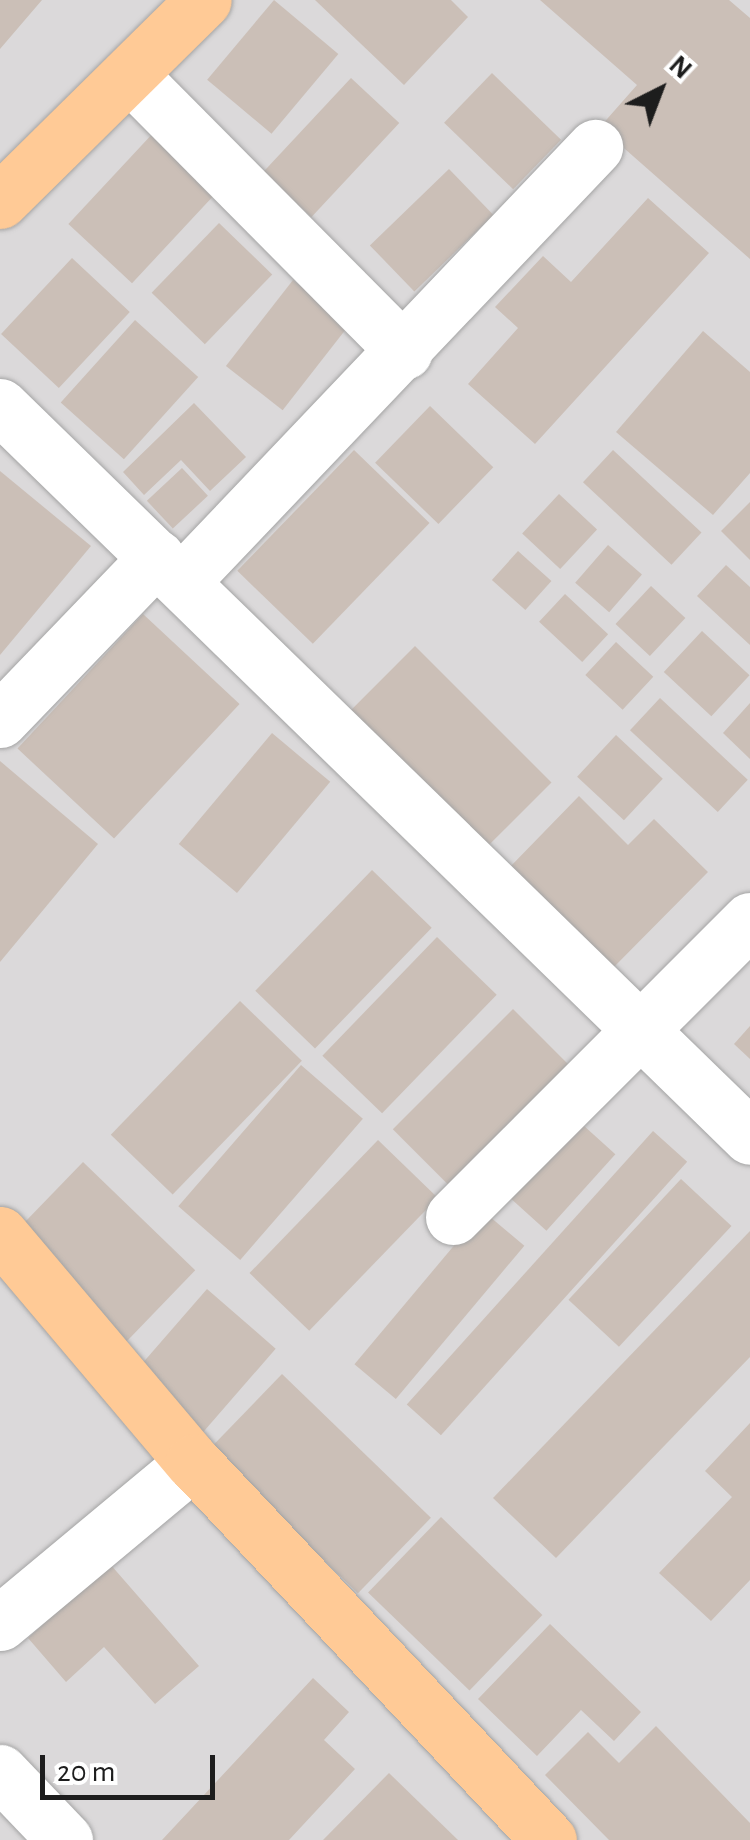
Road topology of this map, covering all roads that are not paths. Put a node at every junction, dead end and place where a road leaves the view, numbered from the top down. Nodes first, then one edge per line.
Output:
1 (204, 0) edge
2 (132, 76) junction
3 (595, 146) dead end
4 (3, 192) edge
5 (405, 352) junction
6 (0, 406) edge
7 (170, 568) junction
8 (0, 720) edge
9 (750, 920) edge
10 (634, 1032) junction
11 (750, 1138) edge
12 (453, 1217) dead end
13 (0, 1234) edge
14 (194, 1462) junction
15 (0, 1624) edge
16 (0, 1772) edge
17 (65, 1840) edge
18 (549, 1840) edge

1 - 2 main road
2 - 4 main road
2 - 5 street
3 - 5 street
5 - 7 street
6 - 7 street
7 - 8 street
7 - 10 street
9 - 10 street
10 - 11 street
10 - 12 street
13 - 14 main road
14 - 15 street
14 - 18 main road
16 - 17 street

